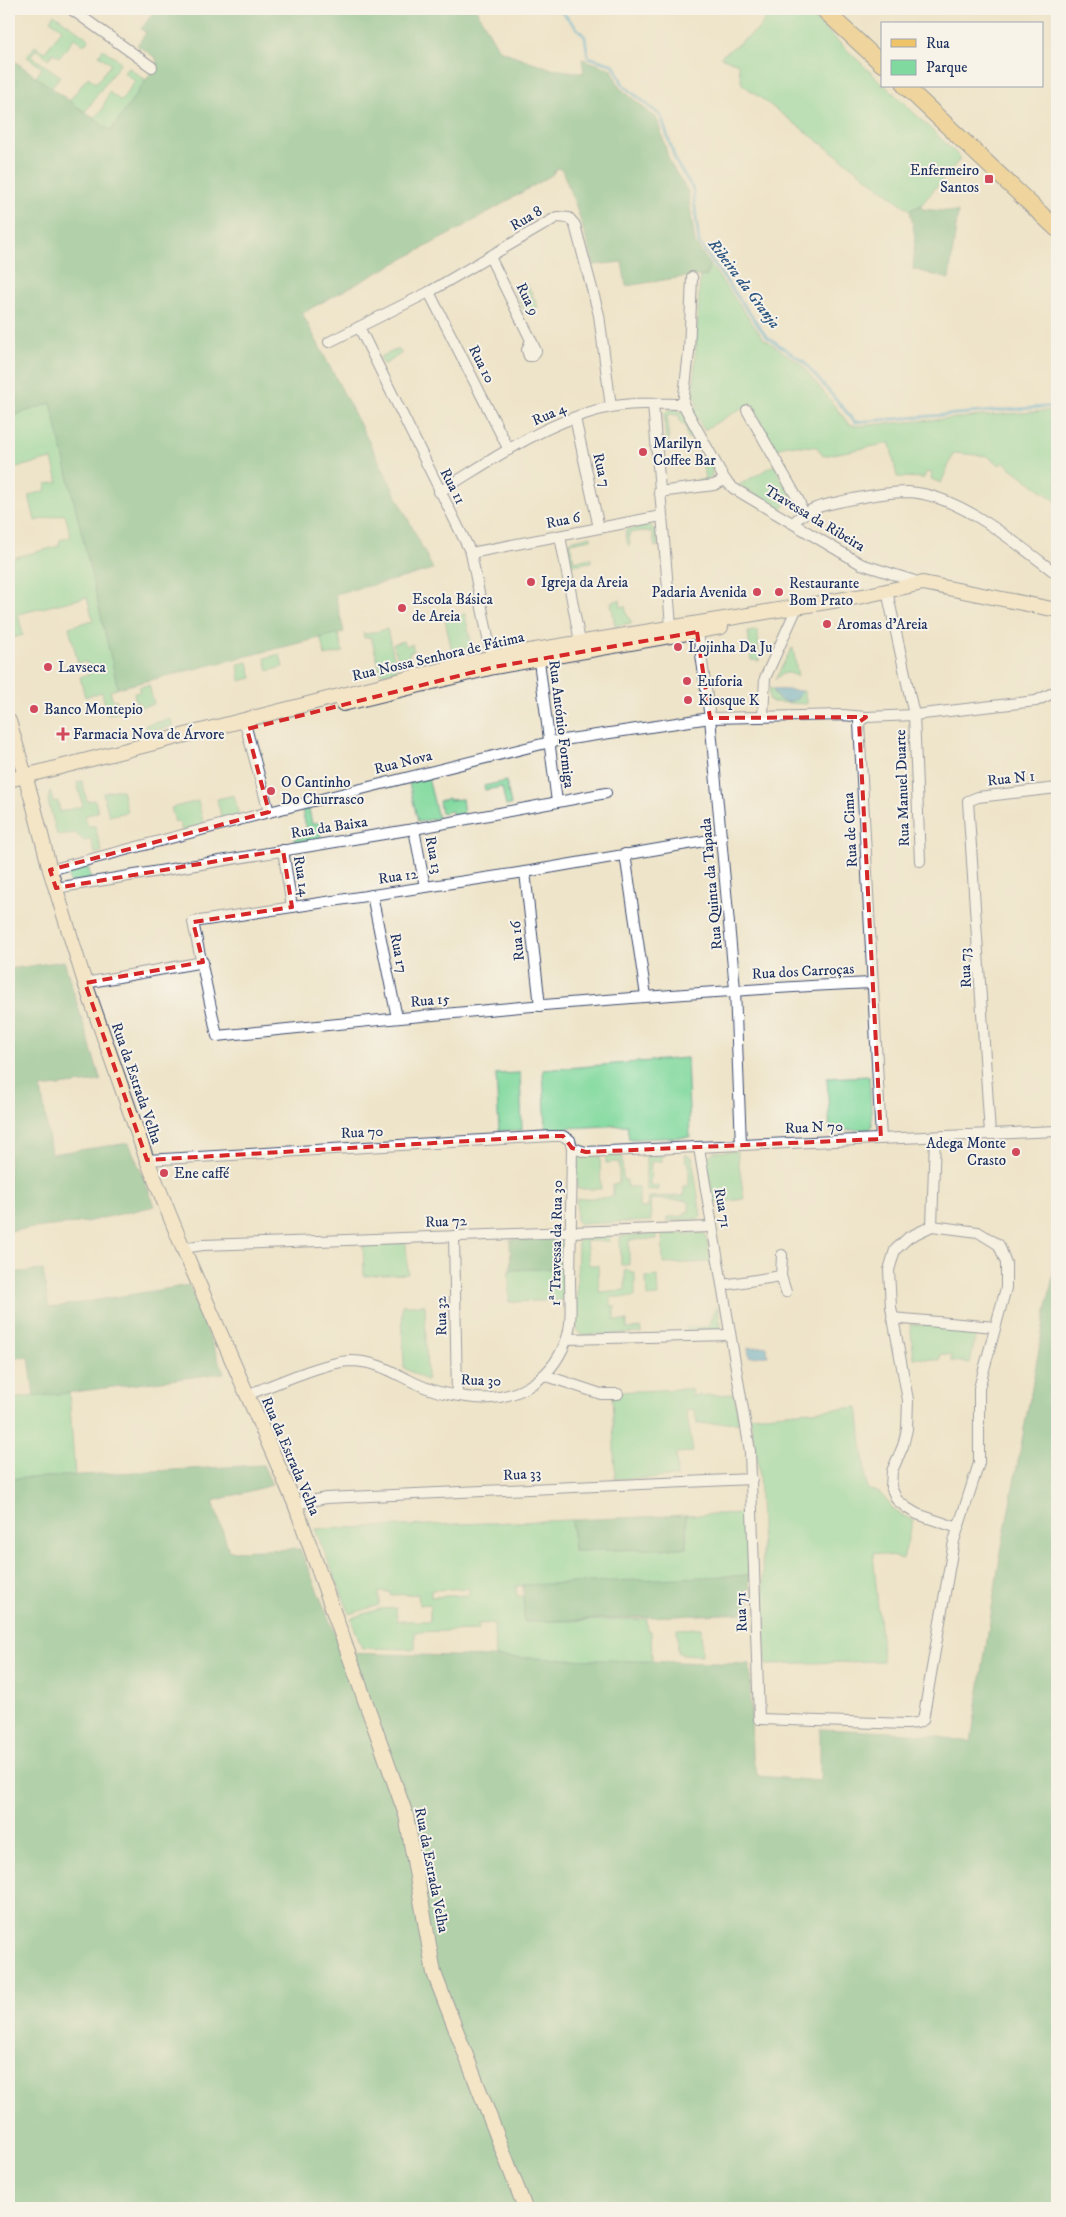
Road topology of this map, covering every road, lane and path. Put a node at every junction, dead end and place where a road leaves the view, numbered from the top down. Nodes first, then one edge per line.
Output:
1 (71, 9) edge
2 (823, 9) edge
3 (881, 63) edge
4 (152, 67) dead end
5 (907, 88) edge
6 (1057, 229) edge
7 (490, 257) junction
8 (692, 277) dead end
9 (429, 292) junction
10 (359, 327) junction
11 (329, 342) dead end
12 (536, 354) dead end
13 (653, 404) junction
14 (683, 404) junction
15 (611, 407) junction
16 (747, 410) dead end
17 (575, 418) junction
18 (508, 450) junction
19 (726, 480) junction
20 (439, 492) junction
21 (659, 492) junction
22 (803, 513) junction
23 (661, 516) junction
24 (793, 523) junction
25 (600, 528) junction
26 (560, 536) junction
27 (471, 553) junction
28 (1057, 574) edge
29 (923, 583) junction
30 (888, 591) junction
31 (864, 596) junction
32 (1057, 610) edge
33 (795, 612) junction
34 (671, 626) junction
35 (697, 627) junction
36 (580, 642) junction
37 (538, 654) junction
38 (493, 662) junction
39 (1057, 691) edge
40 (914, 714) junction
41 (763, 716) junction
42 (866, 717) junction
43 (710, 718) junction
44 (9, 721) edge
45 (246, 724) junction
46 (550, 742) junction
47 (26, 779) junction
48 (9, 780) edge
49 (9, 788) edge
50 (1057, 788) edge
51 (606, 793) dead end
52 (968, 801) joint
53 (557, 802) junction
54 (269, 812) junction
55 (414, 829) junction
56 (722, 838) junction
57 (283, 850) junction
58 (625, 854) junction
59 (920, 861) dead end
60 (50, 870) junction
61 (525, 872) junction
62 (425, 887) junction
63 (56, 888) junction
64 (372, 895) junction
65 (292, 907) junction
66 (203, 962) junction
67 (85, 983) junction
68 (872, 983) junction
69 (735, 989) junction
70 (646, 996) junction
71 (540, 1006) junction
72 (397, 1018) junction
73 (217, 1036) joint
74 (1057, 1130) edge
75 (990, 1134) junction
76 (935, 1137) junction
77 (882, 1139) junction
78 (741, 1145) junction
79 (572, 1148) junction
80 (699, 1148) junction
81 (147, 1160) junction
82 (932, 1226) junction
83 (711, 1227) junction
84 (572, 1232) junction
85 (454, 1236) junction
86 (183, 1248) junction
87 (782, 1255) dead end
88 (781, 1276) junction
89 (722, 1285) junction
90 (786, 1292) dead end
91 (892, 1318) junction
92 (994, 1327) junction
93 (729, 1335) junction
94 (567, 1339) junction
95 (544, 1375) junction
96 (247, 1394) junction
97 (618, 1394) dead end
98 (456, 1395) junction
99 (752, 1479) junction
100 (295, 1504) junction
101 (958, 1528) junction
102 (525, 2208) edge

1 - 4 street
2 - 3 main road
5 - 6 main road
7 - 9 street, Rua 8
7 - 12 street, Rua 9
7 - 15 street, Rua 8
8 - 14 street
9 - 10 street, Rua 8
9 - 18 street, Rua 10
10 - 11 street, Rua 8
10 - 20 street, Rua 11
13 - 14 street, Rua 4
13 - 15 street, Rua 4
13 - 21 street
14 - 19 street
15 - 17 street, Rua 4
16 - 22 street
17 - 18 street, Rua 4
17 - 25 street, Rua 7
18 - 20 street, Rua 4
19 - 21 street
19 - 24 street, Travessa da Ribeira
20 - 27 street, Rua 11
21 - 23 street
22 - 24 street
22 - 28 street
23 - 25 street, Rua 6
23 - 34 street
24 - 29 street, Travessa da Ribeira
25 - 26 street, Rua 6
26 - 27 street, Rua 6
26 - 36 street
27 - 38 street, Rua 11
29 - 30 street, Rua Nossa Senhora de Fátima
29 - 32 street
30 - 31 street, Rua Nossa Senhora de Fátima
30 - 40 street, Rua Manuel Duarte
31 - 33 street, Rua Nossa Senhora de Fátima
31 - 35 street, Rua Nossa Senhora de Fátima
33 - 35 street, Rua Nossa Senhora de Fátima
33 - 41 street
34 - 35 street, Rua Nossa Senhora de Fátima
34 - 36 street, Rua Nossa Senhora de Fátima
35 - 37 street, Rua Nossa Senhora de Fátima
35 - 43 street, Rua Quinta da Tapada
36 - 37 street, Rua Nossa Senhora de Fátima
37 - 38 street, Rua Nossa Senhora de Fátima
37 - 46 street, Rua António Formiga
38 - 45 street, Rua Nossa Senhora de Fátima
39 - 40 street
40 - 42 street
40 - 59 street, Rua Manuel Duarte
41 - 42 street, Rua Nova
41 - 43 street, Rua Nova
42 - 68 street, Rua de Cima
43 - 46 street, Rua Nova
43 - 56 street, Rua Quinta da Tapada
44 - 47 street, Rua da Estrada Velha
45 - 47 street, Rua Nossa Senhora de Fátima
45 - 54 street
46 - 53 street, Rua António Formiga
46 - 54 street, Rua Nova
47 - 48 street
47 - 49 street
47 - 60 street, Rua da Estrada Velha
50 - 52 street, Rua N 1
51 - 53 street, Rua da Baixa
52 - 75 street, Rua 73
53 - 55 street, Rua da Baixa
54 - 60 street, Rua Nova
55 - 57 street, Rua da Baixa
55 - 62 street, Rua 13
56 - 58 street, Rua 12
56 - 69 street, Rua Quinta da Tapada
57 - 63 street, Rua da Baixa
57 - 65 street, Rua 14
58 - 61 street, Rua 12
58 - 70 street
60 - 63 street, Rua da Estrada Velha
61 - 62 street, Rua 12
61 - 71 street, Rua 16
62 - 64 street, Rua 12
63 - 67 street, Rua da Estrada Velha
64 - 65 street, Rua 12
64 - 72 street, Rua 17
65 - 66 street, Rua 12
66 - 67 street
66 - 73 street, Rua 12
67 - 81 street, Rua da Estrada Velha
68 - 69 street, Rua dos Carroças
68 - 77 street, Rua de Cima
69 - 70 street, Rua 15
69 - 78 street, Rua Quinta da Tapada
70 - 71 street, Rua 15
71 - 72 street, Rua 15
72 - 73 street, Rua 15
74 - 75 street, Rua N 70
75 - 76 street, Rua N 70
76 - 77 street, Rua N 70
76 - 82 street
77 - 78 street, Rua N 70
78 - 80 street, Rua N 70
79 - 80 street, Rua N 70
79 - 81 street, Rua 70
79 - 84 street, 1ª Travessa da Rua 30
80 - 83 street, Rua 71
81 - 86 street, Rua da Estrada Velha
82 - 91 street
82 - 92 street, Rua 71
83 - 84 street, Rua 72
83 - 89 street, Rua 71
84 - 85 street, Rua 72
84 - 94 street, 1ª Travessa da Rua 30
85 - 86 street, Rua 72
85 - 98 street, Rua 32
86 - 96 street, Rua da Estrada Velha
87 - 88 street
88 - 89 street
88 - 90 street
89 - 93 street, Rua 71
91 - 92 street
91 - 101 street
92 - 101 street, Rua 71
93 - 94 street
93 - 99 street, Rua 71
94 - 95 street, Rua 30
95 - 97 street
95 - 98 street, Rua 30
96 - 98 street, Rua 30
96 - 100 street, Rua da Estrada Velha
99 - 100 street, Rua 33
99 - 101 street, Rua 71
100 - 102 street, Rua da Estrada Velha

